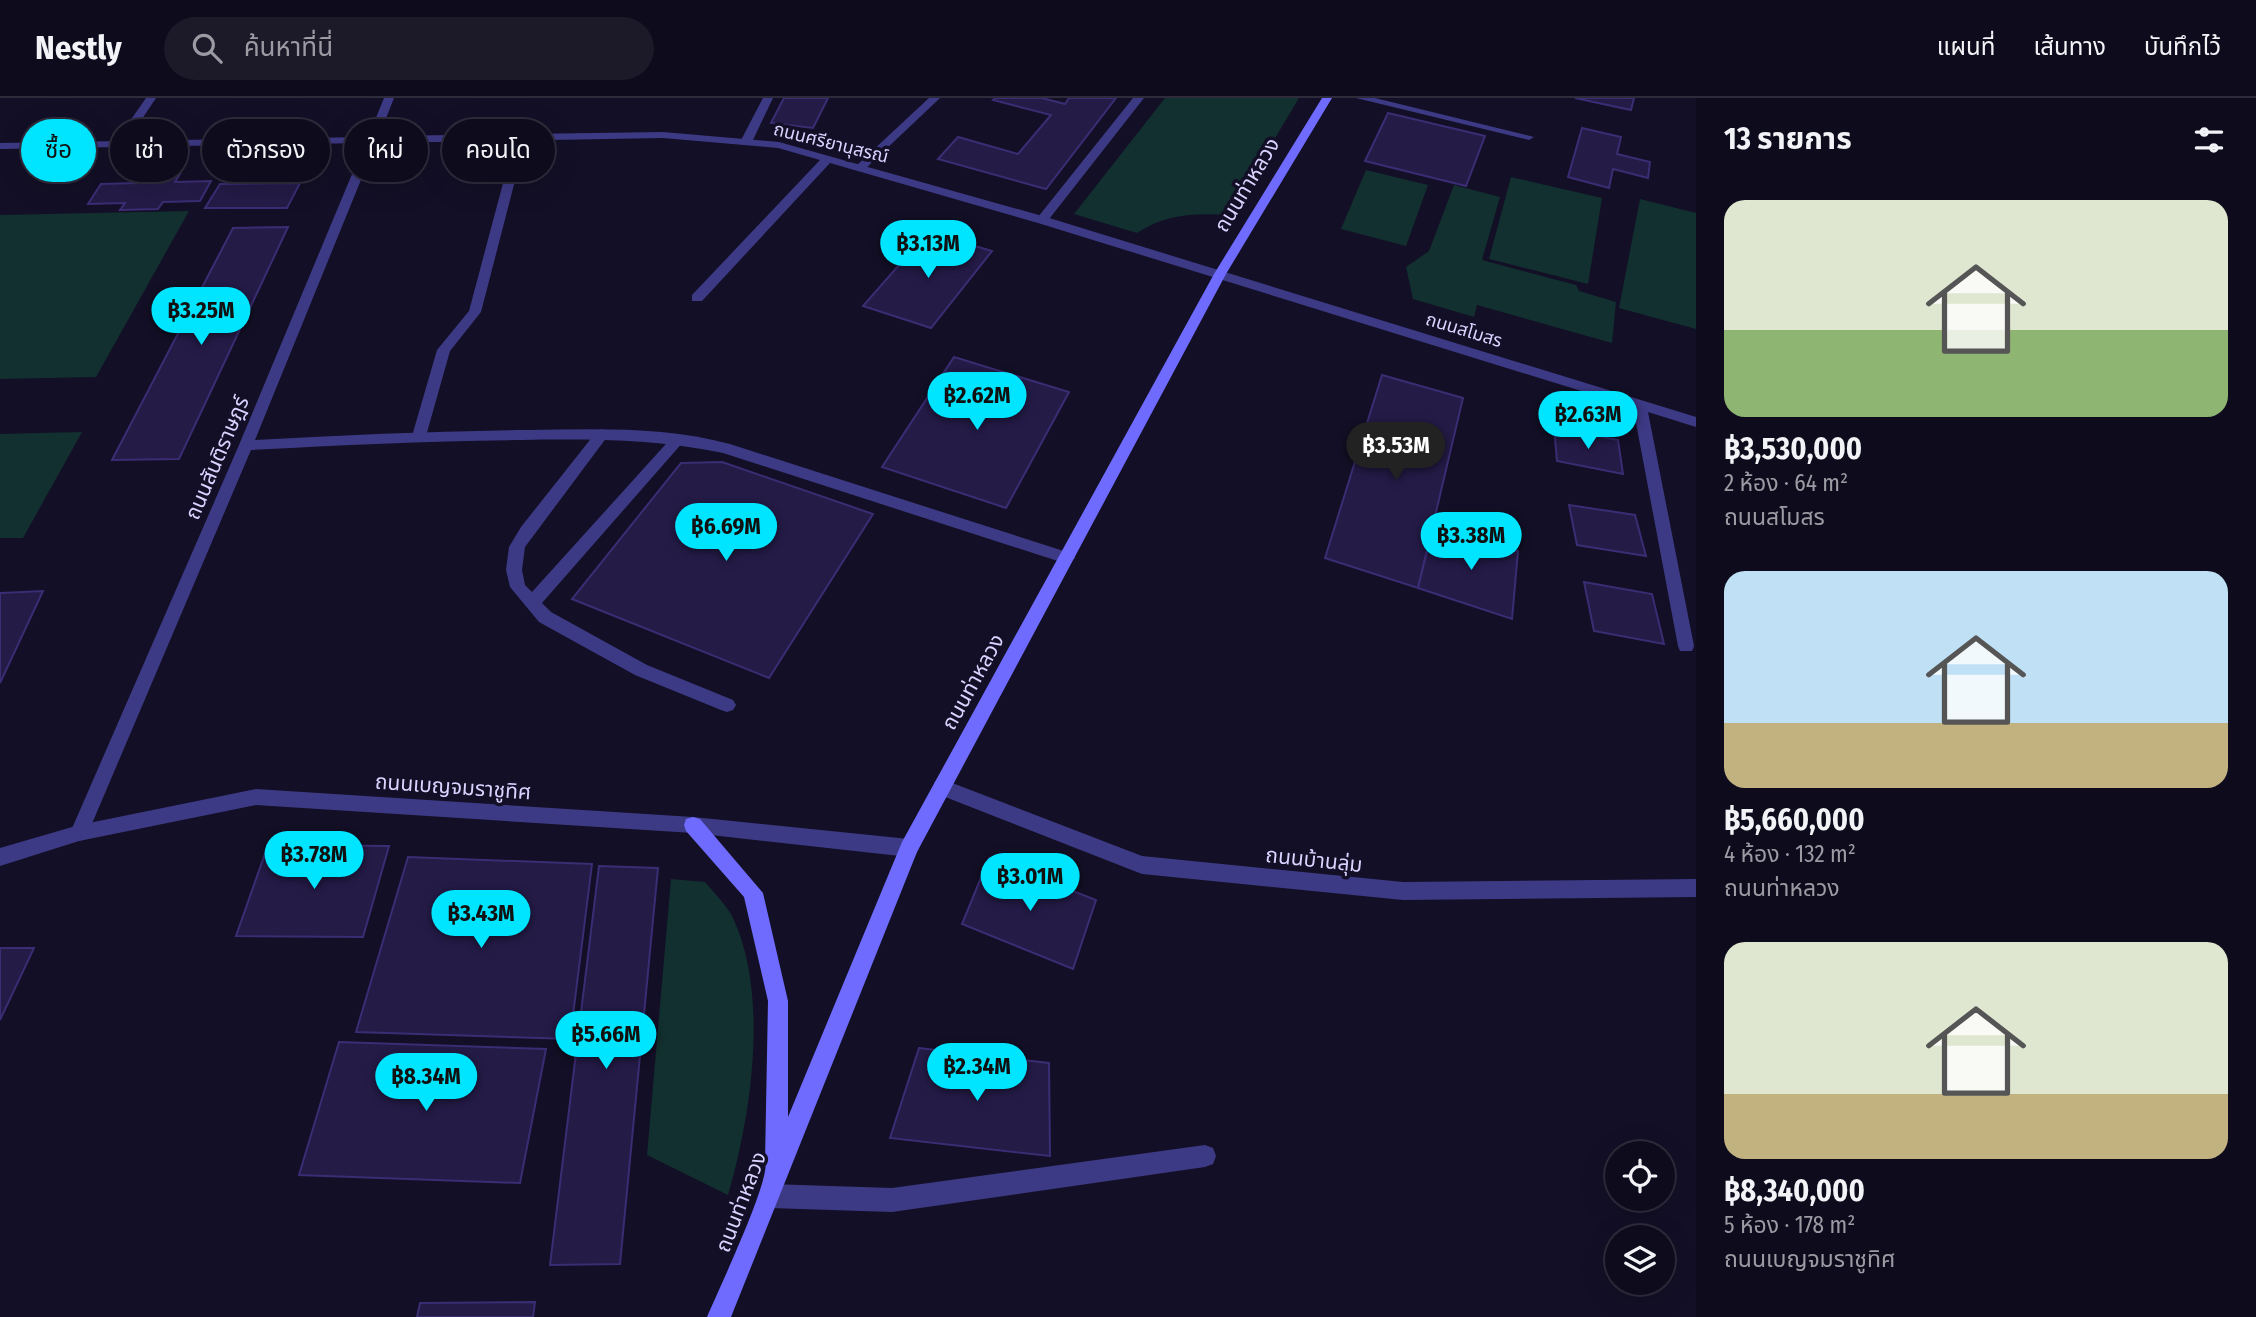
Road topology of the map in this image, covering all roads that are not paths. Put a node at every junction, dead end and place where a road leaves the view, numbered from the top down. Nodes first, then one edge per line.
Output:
1 (151, 98) edge
2 (388, 98) edge
3 (768, 98) edge
4 (935, 98) edge
5 (1139, 98) edge
6 (1327, 98) edge
7 (1361, 98) edge
8 (137, 119) edge
9 (380, 119) edge
10 (555, 137) edge
11 (1529, 137) dead end
12 (344, 140) edge
13 (747, 142) junction
14 (188, 143) edge
15 (110, 144) edge
16 (0, 146) edge
17 (828, 159) junction
18 (860, 168) junction
19 (355, 182) edge
20 (509, 182) edge
21 (1042, 220) junction
22 (1220, 274) junction
23 (698, 298) dead end
24 (1639, 404) junction
25 (1696, 422) edge
26 (602, 434) junction
27 (419, 436) junction
28 (679, 438) junction
29 (246, 445) junction
30 (1067, 558) junction
31 (532, 603) junction
32 (1686, 646) dead end
33 (727, 705) dead end
34 (942, 787) junction
35 (693, 825) junction
36 (79, 833) junction
37 (909, 848) junction
38 (0, 857) edge
39 (1696, 888) edge
40 (1205, 1156) dead end
41 (776, 1172) junction
42 (770, 1196) junction
43 (719, 1317) edge

1 - 8 street
2 - 9 street, ถนนสันติราษฎร์
3 - 13 street
4 - 18 street
5 - 21 street
6 - 22 main road, ถนนท่าหลวง
7 - 11 street
10 - 13 street, ถนนศรียานุสรณ์
12 - 14 street, ถนนศรียานุสรณ์
13 - 17 street, ถนนศรียานุสรณ์
15 - 16 street, ถนนศรียานุสรณ์
17 - 18 street, ถนนศรียานุสรณ์
17 - 23 street
18 - 21 street, ถนนศรียานุสรณ์
19 - 29 street, ถนนสันติราษฎร์
20 - 27 street
21 - 22 street, ถนนศรียานุสรณ์
22 - 24 street, ถนนสโมสร
22 - 30 main road, ถนนท่าหลวง
24 - 25 street, ถนนสโมสร
24 - 32 street
26 - 27 street
26 - 28 street
26 - 31 street
27 - 29 street
28 - 30 street
28 - 31 street
29 - 36 street, ถนนสันติราษฎร์
30 - 34 main road, ถนนท่าหลวง
31 - 33 street
34 - 37 main road, ถนนท่าหลวง
34 - 39 street, ถนนบ้านลุ่ม
35 - 36 street, ถนนเบญจมราชูทิศ
35 - 37 street, ถนนเบญจมราชูทิศ
35 - 41 main road
36 - 38 street, ถนนเบญจมราชูทิศ
37 - 41 main road, ถนนท่าหลวง
40 - 42 street
41 - 42 main road, ถนนท่าหลวง
42 - 43 main road, ถนนท่าหลวง

